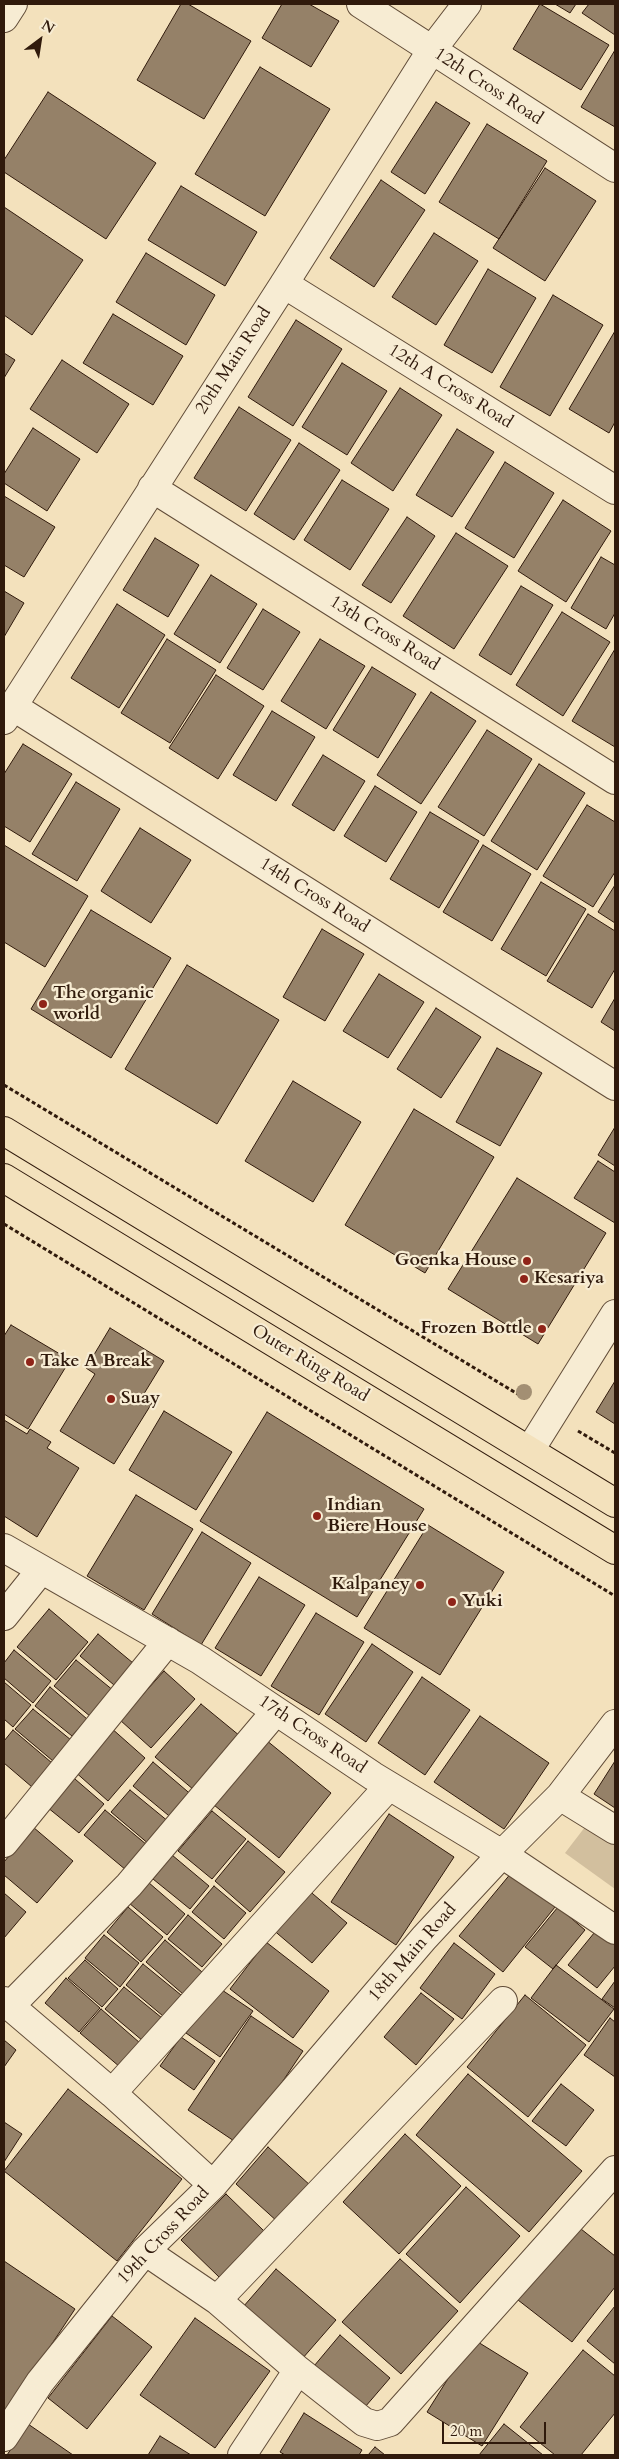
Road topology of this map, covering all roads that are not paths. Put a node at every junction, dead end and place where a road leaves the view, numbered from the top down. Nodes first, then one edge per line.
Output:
1 (12, 4) edge
2 (361, 4) edge
3 (467, 4) edge
4 (4, 18) edge
5 (431, 51) junction
6 (615, 168) edge
7 (284, 284) junction
8 (152, 488) junction
9 (615, 490) edge
10 (8, 713) edge
11 (615, 780) edge
12 (615, 1086) edge
13 (4, 1131) edge
14 (4, 1178) edge
15 (615, 1314) edge
16 (530, 1450) junction
17 (615, 1503) edge
18 (4, 1548) edge
19 (615, 1550) edge
20 (41, 1570) junction
21 (4, 1616) edge
22 (168, 1641) junction
23 (276, 1711) junction
24 (615, 1724) edge
25 (389, 1786) junction
26 (560, 1796) junction
27 (615, 1830) edge
28 (4, 1843) edge
29 (502, 1854) junction
30 (615, 1930) edge
31 (503, 2001) dead end
32 (7, 2004) edge
33 (112, 2093) junction
34 (615, 2170) edge
35 (213, 2185) junction
36 (145, 2251) junction
37 (217, 2300) junction
38 (298, 2370) junction
39 (4, 2437) edge
40 (242, 2455) edge

1 - 4 street
2 - 5 street, 12th Cross Road
3 - 5 street, 20th Main Road
5 - 6 street, 12th Cross Road
5 - 7 street, 20th Main Road
7 - 8 street, 20th Main Road
7 - 9 street, 12th A Cross Road
8 - 10 street, 20th Main Road
8 - 11 street, 13th Cross Road
10 - 12 street, 14th Cross Road
13 - 16 highway
14 - 19 highway, Outer Ring Road
15 - 16 street
16 - 17 highway
18 - 20 street, 17th Cross Road
20 - 21 street
20 - 22 street, 17th Cross Road
22 - 23 street, 17th Cross Road
22 - 28 street
23 - 25 street, 17th Cross Road
23 - 32 street
24 - 26 street, 18th Main Road
25 - 29 street, 17th Cross Road
25 - 33 street
26 - 27 street
26 - 29 street, 18th Main Road
29 - 30 street, 17th Cross Road
29 - 35 street, 18th Main Road
31 - 37 street
32 - 33 street, 19th Cross Road
33 - 35 street, 19th Cross Road
34 - 38 street
35 - 36 street, 19th Cross Road
36 - 37 street
36 - 39 street, 19th Cross Road
37 - 38 street
38 - 40 street

